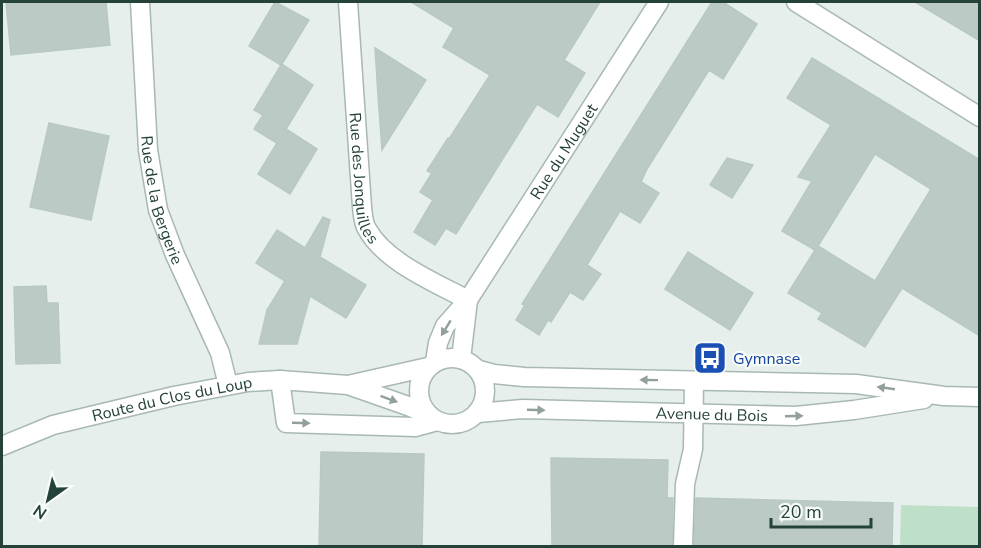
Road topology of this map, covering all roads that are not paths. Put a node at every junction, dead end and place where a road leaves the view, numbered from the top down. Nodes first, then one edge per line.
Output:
1 (140, 2) edge
2 (348, 2) edge
3 (659, 2) edge
4 (796, 2) edge
5 (980, 117) edge
6 (468, 300) junction
7 (461, 358) junction
8 (431, 365) junction
9 (479, 370) junction
10 (280, 380) junction
11 (694, 381) junction
12 (234, 384) junction
13 (348, 385) junction
14 (944, 396) junction
15 (980, 397) edge
16 (478, 413) junction
17 (694, 414) junction
18 (433, 418) junction
19 (2, 446) edge
20 (683, 546) edge

1 - 12 street, Rue de la Bergerie
2 - 6 street, Rue des Jonquilles
3 - 6 street, Rue du Muguet
4 - 5 street
6 - 7 street, Rue du Muguet
6 -> 8 street, Rue du Muguet
7 - 8 street
7 - 9 street
8 - 13 street, Route du Clos du Loup
8 - 18 street
11 -> 9 street, Avenue du Bois
9 - 16 street
10 - 12 street, Route du Clos du Loup
10 - 13 street, Route du Clos du Loup
10 -> 18 street
14 -> 11 street, Avenue du Bois
11 - 17 street
12 - 19 street, Route du Clos du Loup
13 -> 18 street, Route du Clos du Loup
14 - 15 street, Avenue du Bois
17 -> 14 street, Avenue du Bois
16 -> 17 street, Avenue du Bois
16 - 18 street
17 - 20 street

